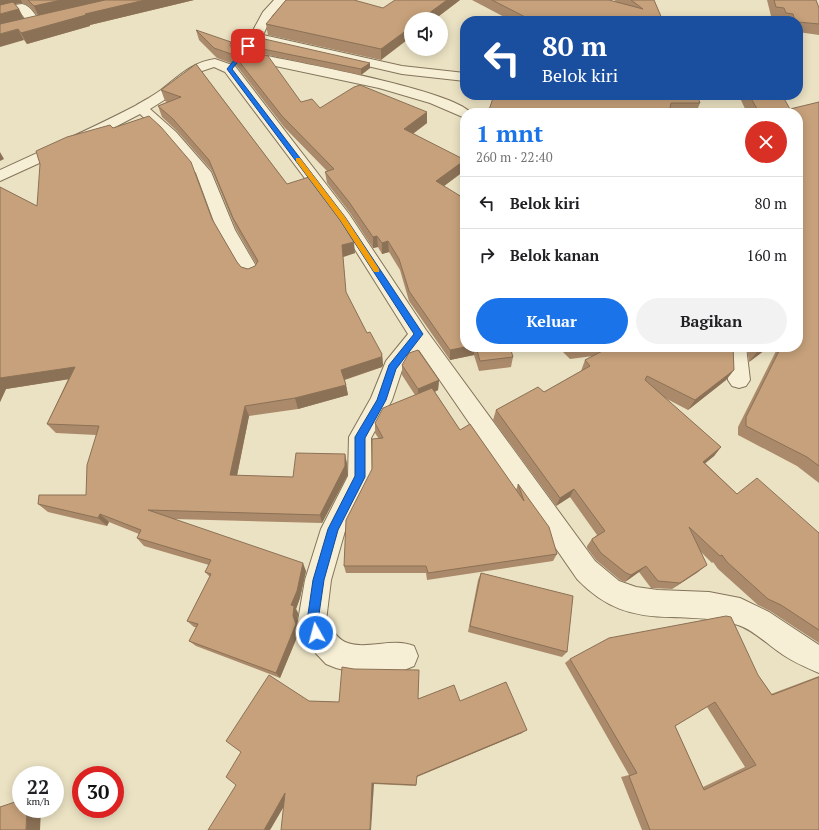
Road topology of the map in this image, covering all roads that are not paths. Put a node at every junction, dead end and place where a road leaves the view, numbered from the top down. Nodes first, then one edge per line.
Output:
1 (280, 0) edge
2 (20, 4) edge
3 (0, 11) edge
4 (35, 23) edge
5 (256, 37) junction
6 (235, 62) junction
7 (460, 76) edge
8 (141, 108) junction
9 (460, 111) edge
10 (0, 176) edge
11 (252, 273) edge
12 (419, 334) junction
13 (736, 352) edge
14 (739, 380) dead end
15 (404, 656) dead end
16 (819, 659) edge

1 - 5 street
2 - 3 street
2 - 4 street
5 - 6 street
5 - 7 street
6 - 8 street
6 - 9 street
6 - 12 street
8 - 10 street
8 - 11 street
12 - 15 street
12 - 16 street
13 - 14 street

